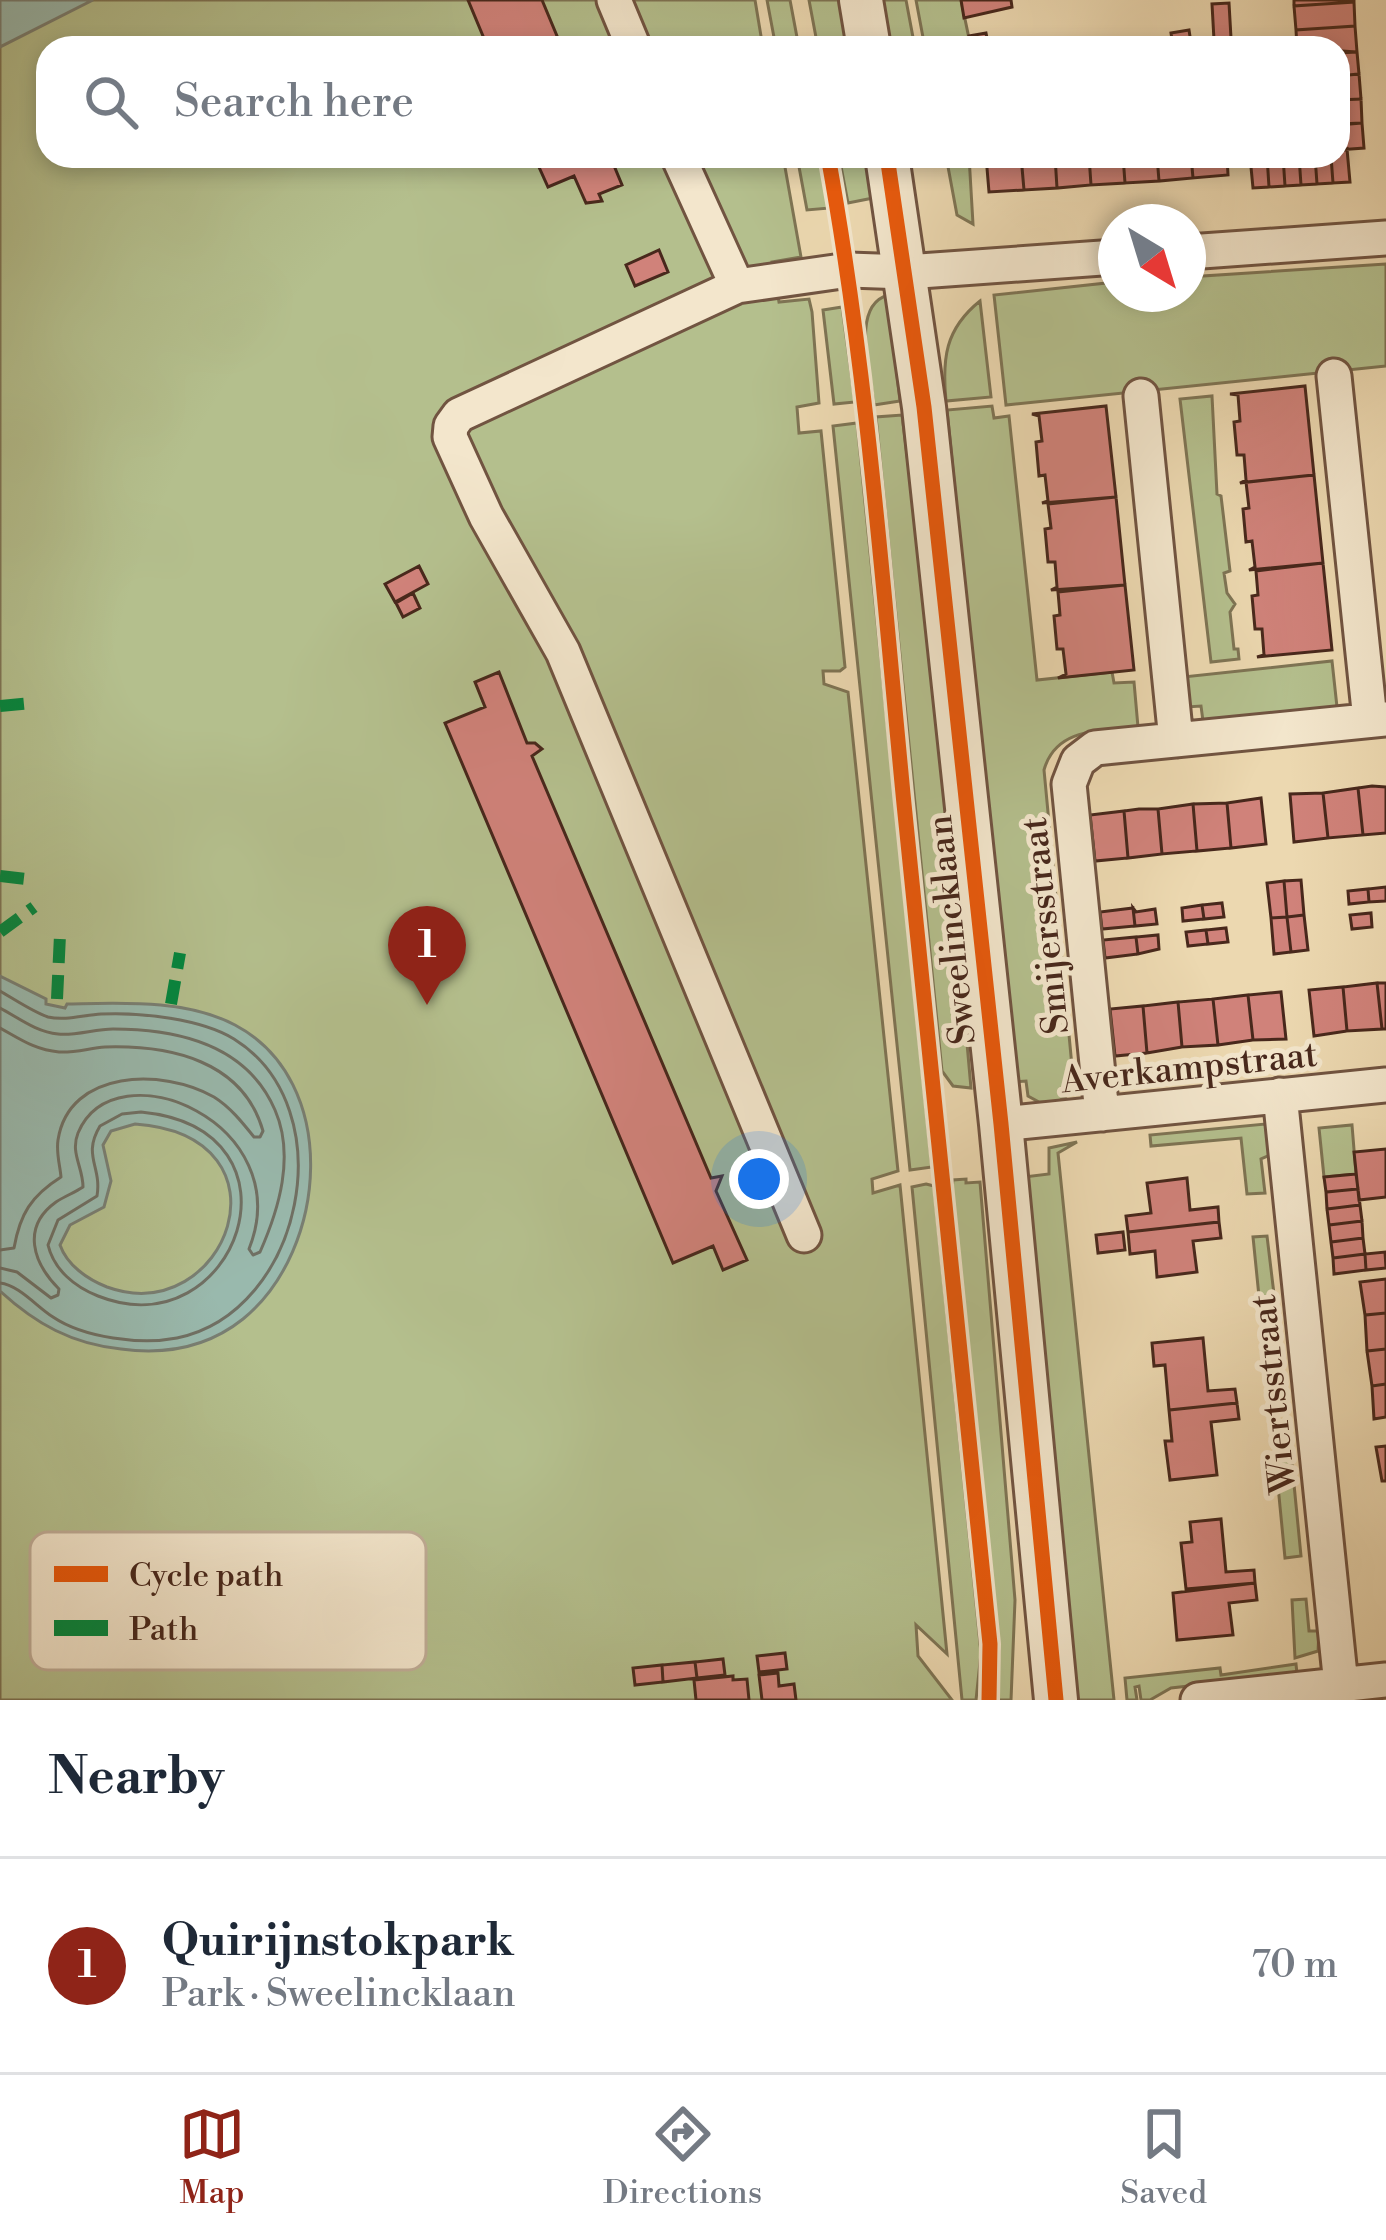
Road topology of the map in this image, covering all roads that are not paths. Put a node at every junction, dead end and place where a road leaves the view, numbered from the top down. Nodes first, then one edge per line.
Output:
1 (614, 0) edge
2 (861, 0) edge
3 (629, 36) edge
4 (867, 36) edge
5 (683, 168) edge
6 (888, 168) edge
7 (1386, 238) edge
8 (1206, 251) edge
9 (1098, 258) edge
10 (906, 272) junction
11 (737, 286) junction
12 (1334, 376) dead end
13 (1141, 396) dead end
14 (1378, 719) edge
15 (1175, 740) junction
16 (1386, 1084) edge
17 (1280, 1096) junction
18 (1102, 1114) junction
19 (1001, 1124) junction
20 (804, 1235) dead end
21 (1386, 1680) edge
22 (1341, 1685) junction
23 (1056, 1700) edge
24 (1198, 1700) edge

1 - 3 street
2 - 4 street
5 - 11 street
6 - 10 street, Sweelincklaan
7 - 8 street
9 - 10 street
10 - 11 street
10 - 19 street, Sweelincklaan
11 - 20 street
12 - 14 street, Smijersstraat
13 - 15 street
14 - 15 street, Smijersstraat
15 - 18 street, Smijersstraat
16 - 17 street, Averkampstraat
17 - 18 street, Averkampstraat
17 - 22 street, Wiertsstraat
18 - 19 street, Averkampstraat
19 - 23 street, Sweelincklaan
21 - 22 street
22 - 24 street

